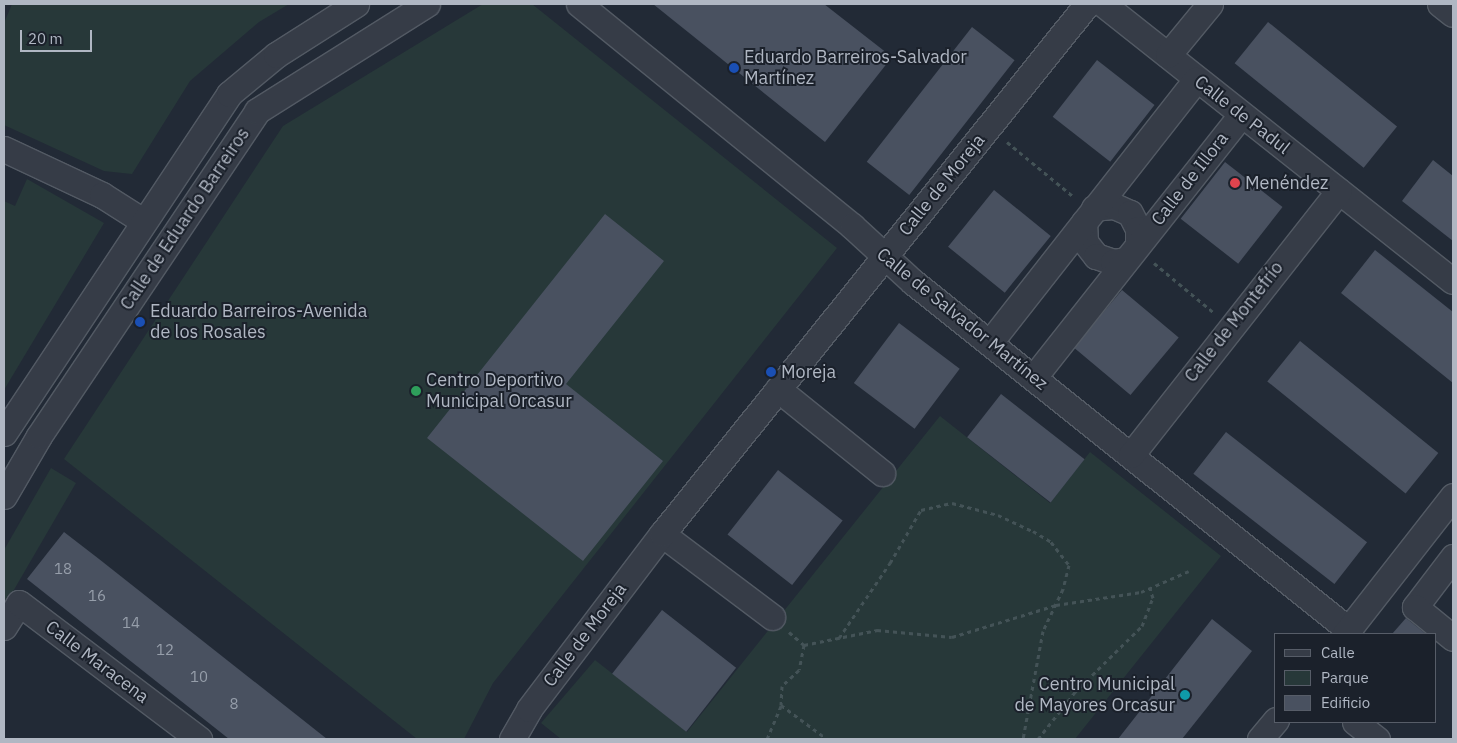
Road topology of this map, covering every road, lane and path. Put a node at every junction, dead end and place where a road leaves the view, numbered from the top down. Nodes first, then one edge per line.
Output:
1 (356, 4) edge
2 (427, 4) edge
3 (579, 4) edge
4 (1087, 4) edge
5 (1103, 4) edge
6 (1210, 4) edge
7 (1440, 4) edge
8 (1453, 14) edge
9 (1168, 55) junction
10 (1196, 80) junction
11 (1241, 114) junction
12 (989, 127) junction
13 (4, 149) edge
14 (1339, 191) junction
15 (1090, 214) junction
16 (143, 221) junction
17 (1133, 250) junction
18 (884, 258) junction
19 (1453, 281) edge
20 (1230, 326) junction
21 (991, 341) junction
22 (1034, 377) junction
23 (778, 389) junction
24 (4, 433) edge
25 (1131, 455) junction
26 (882, 473) dead end
27 (4, 496) edge
28 (1453, 496) edge
29 (662, 534) junction
30 (1453, 557) edge
31 (1189, 571) dead end
32 (1150, 588) junction
33 (1056, 605) junction
34 (772, 616) joint
35 (4, 627) edge
36 (1347, 632) edge
37 (839, 638) junction
38 (1453, 638) edge
39 (804, 645) junction
40 (781, 705) junction
41 (1274, 722) edge
42 (1356, 723) edge
43 (199, 739) edge
44 (512, 739) edge
45 (767, 739) edge
46 (827, 739) edge
47 (1023, 739) edge
48 (1038, 739) edge
49 (1260, 739) edge
50 (1377, 739) edge

1 - 16 street, Calle de Eduardo Barreiros
2 - 27 street, Calle de Eduardo Barreiros
3 - 18 street, Calle de Salvador Martínez
4 - 12 street, Calle de Moreja
5 - 9 street, Calle de Padul
6 - 9 street
7 - 8 street
9 - 10 street, Calle de Padul
10 - 11 street, Calle de Padul
10 - 15 street
11 - 14 street, Calle de Padul
11 - 17 street, Calle de Illora
12 - 15 path
12 - 18 street, Calle de Moreja
13 - 16 street
14 - 19 street, Calle de Padul
14 - 20 street, Calle de Montefrío
15 - 17 street, Calle de Illora
15 - 17 street
15 - 21 street
16 - 24 street, Calle de Eduardo Barreiros
17 - 20 path
17 - 22 street, Calle de Illora
18 - 21 street, Calle de Salvador Martínez
18 - 23 street, Calle de Moreja
20 - 25 street, Calle de Montefrío
21 - 22 street, Calle de Salvador Martínez
22 - 25 street, Calle de Salvador Martínez
23 - 26 street
23 - 29 street, Calle de Moreja
25 - 36 street, Calle de Salvador Martínez
28 - 36 street
29 - 34 street
29 - 44 street, Calle de Moreja
30 - 38 street
31 - 32 path
32 - 33 path
32 - 48 path
33 - 37 path
33 - 37 path
33 - 47 path
34 - 39 path
35 - 43 street, Calle Maracena
37 - 39 path
39 - 40 path
40 - 45 path
40 - 46 path
41 - 49 street
42 - 50 street

